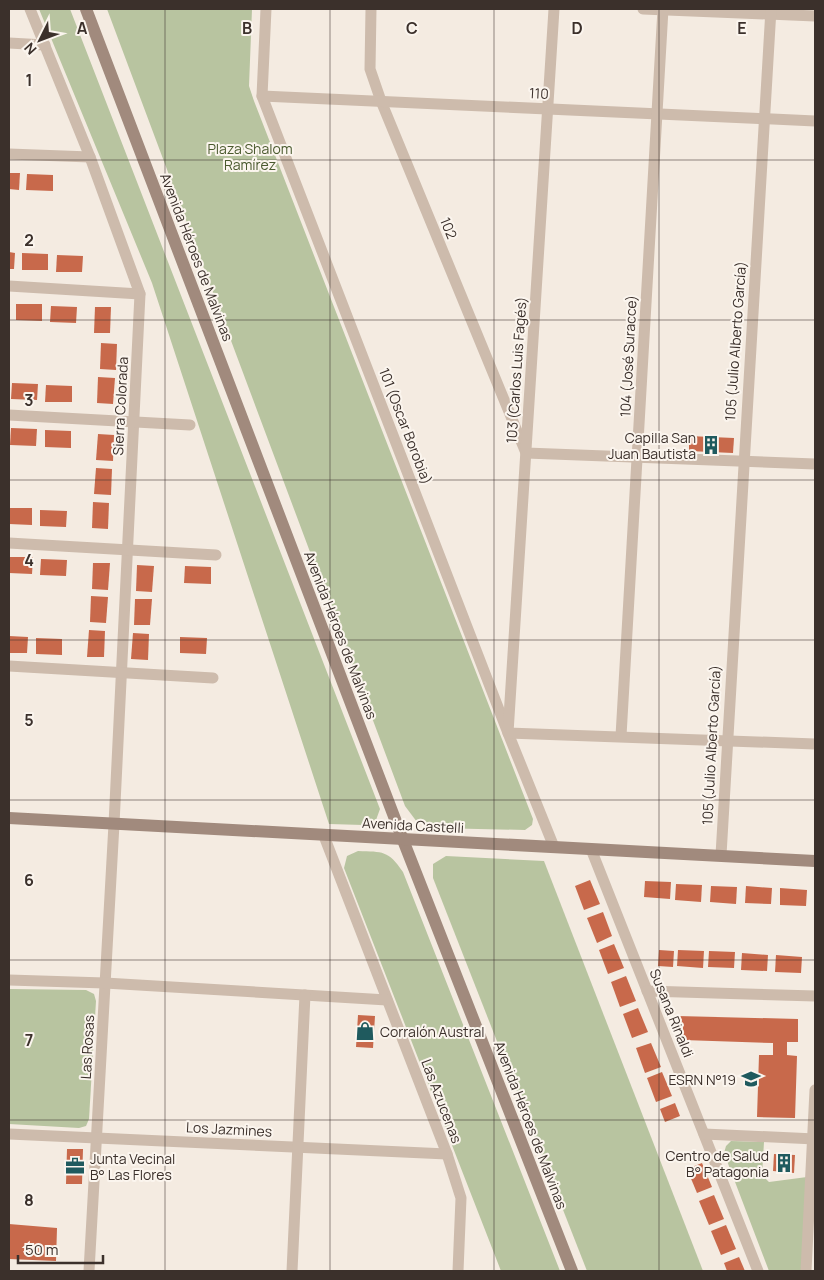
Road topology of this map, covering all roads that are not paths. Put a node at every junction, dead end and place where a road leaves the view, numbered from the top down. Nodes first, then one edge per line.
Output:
1 (30, 9) edge
2 (86, 9) edge
3 (266, 9) edge
4 (371, 9) edge
5 (554, 9) edge
6 (643, 9) edge
7 (663, 9) edge
8 (771, 12) edge
9 (815, 16) edge
10 (9, 43) edge
11 (45, 45) junction
12 (262, 96) junction
13 (381, 101) junction
14 (548, 109) junction
15 (658, 114) junction
16 (764, 119) junction
17 (815, 121) edge
18 (9, 154) edge
19 (90, 157) junction
20 (9, 286) edge
21 (140, 294) junction
22 (9, 415) edge
23 (134, 422) junction
24 (190, 425) dead end
25 (526, 453) junction
26 (637, 457) junction
27 (743, 461) junction
28 (815, 464) edge
29 (9, 543) edge
30 (127, 550) junction
31 (216, 555) dead end
32 (9, 666) edge
33 (121, 673) junction
34 (213, 678) dead end
35 (508, 733) junction
36 (621, 736) junction
37 (726, 741) junction
38 (815, 744) edge
39 (9, 818) edge
40 (114, 824) junction
41 (324, 836) junction
42 (403, 840) junction
43 (554, 847) junction
44 (591, 849) junction
45 (720, 855) junction
46 (815, 861) edge
47 (9, 980) edge
48 (105, 983) junction
49 (647, 991) junction
50 (305, 995) junction
51 (815, 996) edge
52 (387, 1000) junction
53 (815, 1090) edge
54 (9, 1134) edge
55 (704, 1134) junction
56 (97, 1138) junction
57 (814, 1139) edge
58 (298, 1147) junction
59 (447, 1154) junction
60 (89, 1271) edge
61 (292, 1271) edge
62 (458, 1271) edge
63 (572, 1271) edge
64 (758, 1271) edge
65 (806, 1271) edge

1 - 11 street, Sierra Colorada
2 - 42 main road, Avenida Héroes de Malvinas
3 - 12 street, 101 (Oscar Borobia)
4 - 13 street, 102
5 - 14 street, 103 (Carlos Luis Fagés)
6 - 7 street
7 - 8 street
7 - 15 street, 104 (José Suracce)
8 - 9 street
8 - 16 street, 105 (Julio Alberto García)
10 - 11 street
11 - 19 street, Sierra Colorada
12 - 13 street, 110
12 - 35 street, 101 (Oscar Borobia)
13 - 14 street, 110
13 - 25 street, 102
14 - 15 street, 110
14 - 25 street, 103 (Carlos Luis Fagés)
15 - 16 street, 110
15 - 26 street, 104 (José Suracce)
16 - 17 street, 110
16 - 27 street, 105 (Julio Alberto García)
18 - 19 street
19 - 21 street, Sierra Colorada
20 - 21 street
21 - 23 street, Sierra Colorada
22 - 23 street
23 - 24 street
23 - 30 street, Sierra Colorada
25 - 26 street
25 - 35 street, 103 (Carlos Luis Fagés)
26 - 27 street
26 - 36 street, 104 (José Suracce)
27 - 28 street
27 - 37 street, 105 (Julio Alberto García)
29 - 30 street
30 - 31 street
30 - 33 street, Sierra Colorada
32 - 33 street
33 - 34 street
33 - 40 street, Sierra Colorada
35 - 36 street
35 - 43 street, 101 (Oscar Borobia)
36 - 37 street
37 - 38 street
37 - 45 street, 105 (Julio Alberto García)
39 - 40 main road, Avenida Castelli
40 - 41 main road, Avenida Castelli
40 - 48 street, Las Rosas
41 - 42 main road, Avenida Castelli
41 - 52 street, Las Azucenas
42 - 43 main road, Avenida Castelli
42 - 63 main road, Avenida Héroes de Malvinas
43 - 44 main road, Avenida Castelli
44 - 45 main road, Avenida Castelli
44 - 49 street, Susana Rinaldi
45 - 46 main road, Avenida Castelli
47 - 48 street
48 - 50 street
48 - 56 street, Las Rosas
49 - 51 street
49 - 55 street, Susana Rinaldi
50 - 52 street
50 - 58 street
52 - 59 street, Las Azucenas
53 - 57 street
54 - 56 street, Los Jazmines
55 - 57 street
55 - 64 street, Susana Rinaldi
56 - 58 street, Los Jazmines
56 - 60 street, Las Rosas
57 - 65 street
58 - 59 street, Los Jazmines
58 - 61 street
59 - 62 street, Las Azucenas

